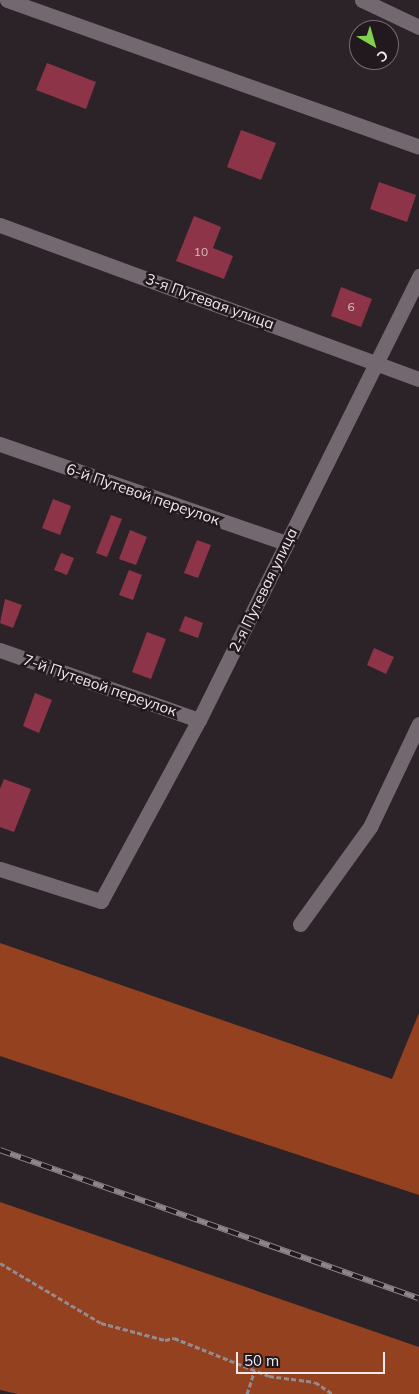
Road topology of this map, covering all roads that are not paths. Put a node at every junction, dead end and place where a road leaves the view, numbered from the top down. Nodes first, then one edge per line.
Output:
1 (6, 0) edge
2 (362, 0) edge
3 (419, 27) edge
4 (419, 147) edge
5 (0, 224) edge
6 (419, 276) edge
7 (378, 362) junction
8 (419, 379) edge
9 (0, 444) edge
10 (286, 543) junction
11 (0, 650) edge
12 (199, 720) junction
13 (419, 724) edge
14 (0, 869) edge
15 (300, 924) dead end

1 - 4 street
2 - 3 street
5 - 7 street, 3-я Путевая улица
6 - 7 street, 2-я Путевая улица
7 - 8 street, 3-я Путевая улица
7 - 10 street, 2-я Путевая улица
9 - 10 street, 6-й Путевой переулок
10 - 12 street, 2-я Путевая улица
11 - 12 street, 7-й Путевой переулок
12 - 14 street, 2-я Путевая улица
13 - 15 street

